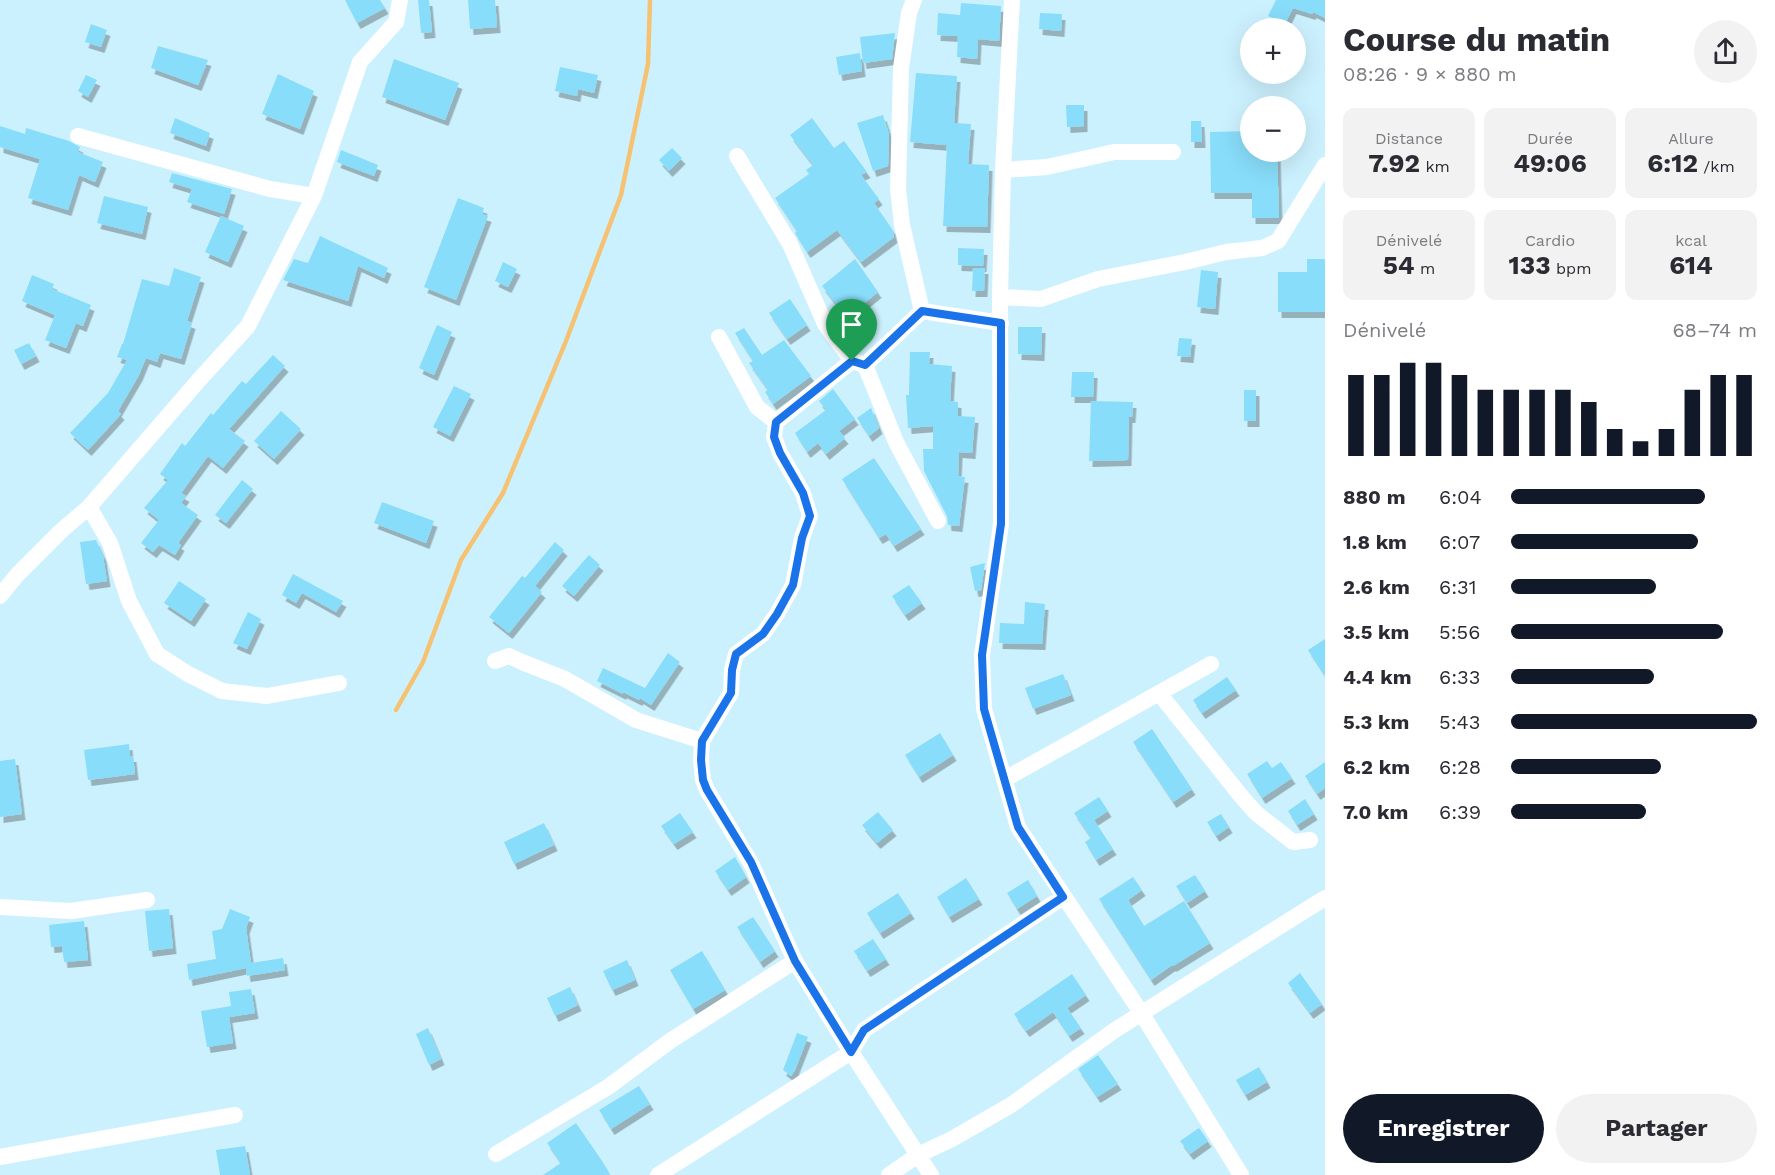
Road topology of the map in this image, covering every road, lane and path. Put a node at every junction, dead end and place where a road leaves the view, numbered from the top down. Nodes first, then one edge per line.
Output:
1 (400, 0) edge
2 (914, 0) edge
3 (1012, 0) edge
4 (78, 136) dead end
5 (1173, 153) dead end
6 (737, 156) dead end
7 (1325, 165) edge
8 (1004, 170) junction
9 (314, 196) junction
10 (1000, 297) junction
11 (922, 311) junction
12 (1001, 323) junction
13 (719, 337) dead end
14 (859, 363) junction
15 (776, 422) junction
16 (89, 507) junction
17 (938, 521) dead end
18 (0, 596) edge
19 (495, 661) dead end
20 (1211, 664) dead end
21 (339, 683) dead end
22 (1159, 693) junction
23 (702, 741) junction
24 (1005, 779) junction
25 (1310, 840) dead end
26 (1063, 897) junction
27 (1325, 898) edge
28 (147, 900) dead end
29 (0, 907) edge
30 (795, 961) junction
31 (1142, 1014) junction
32 (851, 1052) junction
33 (235, 1115) dead end
34 (496, 1154) dead end
35 (918, 1155) junction
36 (0, 1157) edge
37 (658, 1175) edge
38 (889, 1175) edge
39 (931, 1175) edge
40 (1241, 1175) edge

1 - 9 street
2 - 11 street
3 - 8 street
4 - 9 street
5 - 8 street
6 - 14 street
7 - 10 street
8 - 10 street
9 - 16 street
10 - 12 street
11 - 12 street
11 - 14 street
12 - 24 street
13 - 15 street
14 - 15 street
14 - 17 street
15 - 23 street
16 - 18 street
16 - 21 street
19 - 23 street
20 - 22 street
22 - 24 street
22 - 25 street
23 - 30 street
24 - 26 street
26 - 31 street
26 - 32 street
27 - 31 street
28 - 29 street
30 - 32 street
30 - 34 street
31 - 35 street
31 - 40 street
32 - 35 street
32 - 37 street
33 - 36 street
35 - 38 street
35 - 39 street

